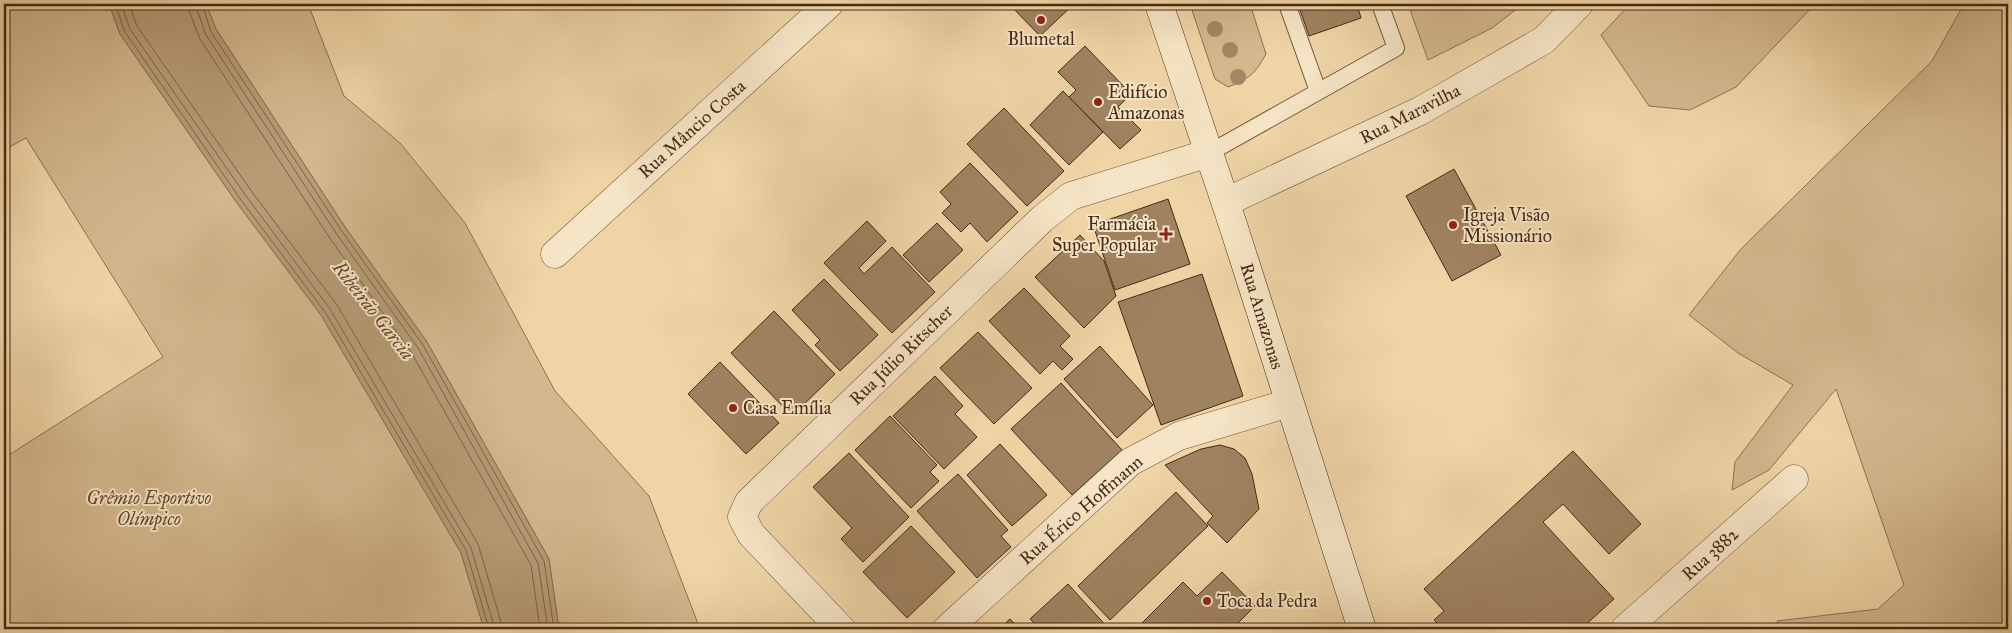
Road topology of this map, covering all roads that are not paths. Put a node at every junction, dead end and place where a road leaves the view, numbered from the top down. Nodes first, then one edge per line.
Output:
1 (829, 4) edge
2 (1159, 4) edge
3 (1286, 4) edge
4 (1380, 4) edge
5 (1579, 4) edge
6 (1318, 91) junction
7 (1209, 153) junction
8 (1226, 202) junction
9 (555, 254) dead end
10 (1289, 403) junction
11 (1794, 479) dead end
12 (841, 629) edge
13 (947, 629) edge
14 (1362, 629) edge
15 (1625, 629) edge

1 - 9 street, Rua Mâncio Costa
2 - 7 street, Rua Amazonas
3 - 6 lane
4 - 6 lane
5 - 8 street, Rua Maravilha
6 - 7 lane
7 - 8 street, Rua Amazonas
7 - 12 street, Rua Júlio Ritscher
8 - 10 street, Rua Amazonas
10 - 13 street, Rua Érico Hoffmann
10 - 14 street, Rua Amazonas
11 - 15 street, Rua 3882

